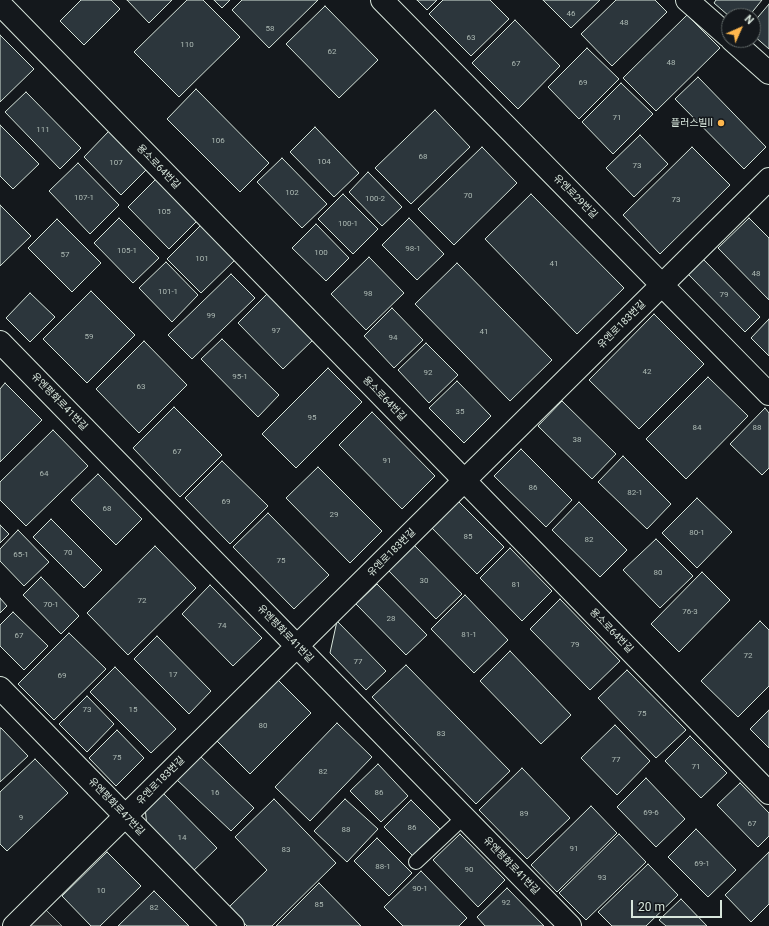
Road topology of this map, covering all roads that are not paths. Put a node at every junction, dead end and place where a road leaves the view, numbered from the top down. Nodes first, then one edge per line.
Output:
1 (382, 0) edge
2 (687, 0) edge
3 (0, 4) edge
4 (721, 30) edge
5 (741, 48) edge
6 (769, 73) edge
7 (769, 179) edge
8 (662, 285) junction
9 (0, 342) edge
10 (769, 394) edge
11 (465, 481) junction
12 (297, 646) junction
13 (0, 688) edge
14 (769, 793) edge
15 (125, 816) junction
16 (464, 817) junction
17 (416, 862) dead end
18 (565, 924) edge
19 (14, 926) edge
20 (233, 926) edge

1 - 8 street, 유엔로29번길
2 - 4 street
3 - 11 street, 용소로64번길
5 - 6 street
7 - 8 street, 유엔로183번길
8 - 10 street, 유엔로29번길
8 - 11 street, 유엔로183번길
9 - 12 street, 유엔평화로41번길
11 - 12 street, 유엔로183번길
11 - 14 street, 용소로64번길
12 - 15 street, 유엔로183번길
12 - 16 street, 유엔평화로41번길
13 - 15 street, 유엔평화로47번길
15 - 19 street, 유엔로183번길
15 - 20 street, 유엔평화로47번길
16 - 17 lane
16 - 18 street, 유엔평화로41번길

